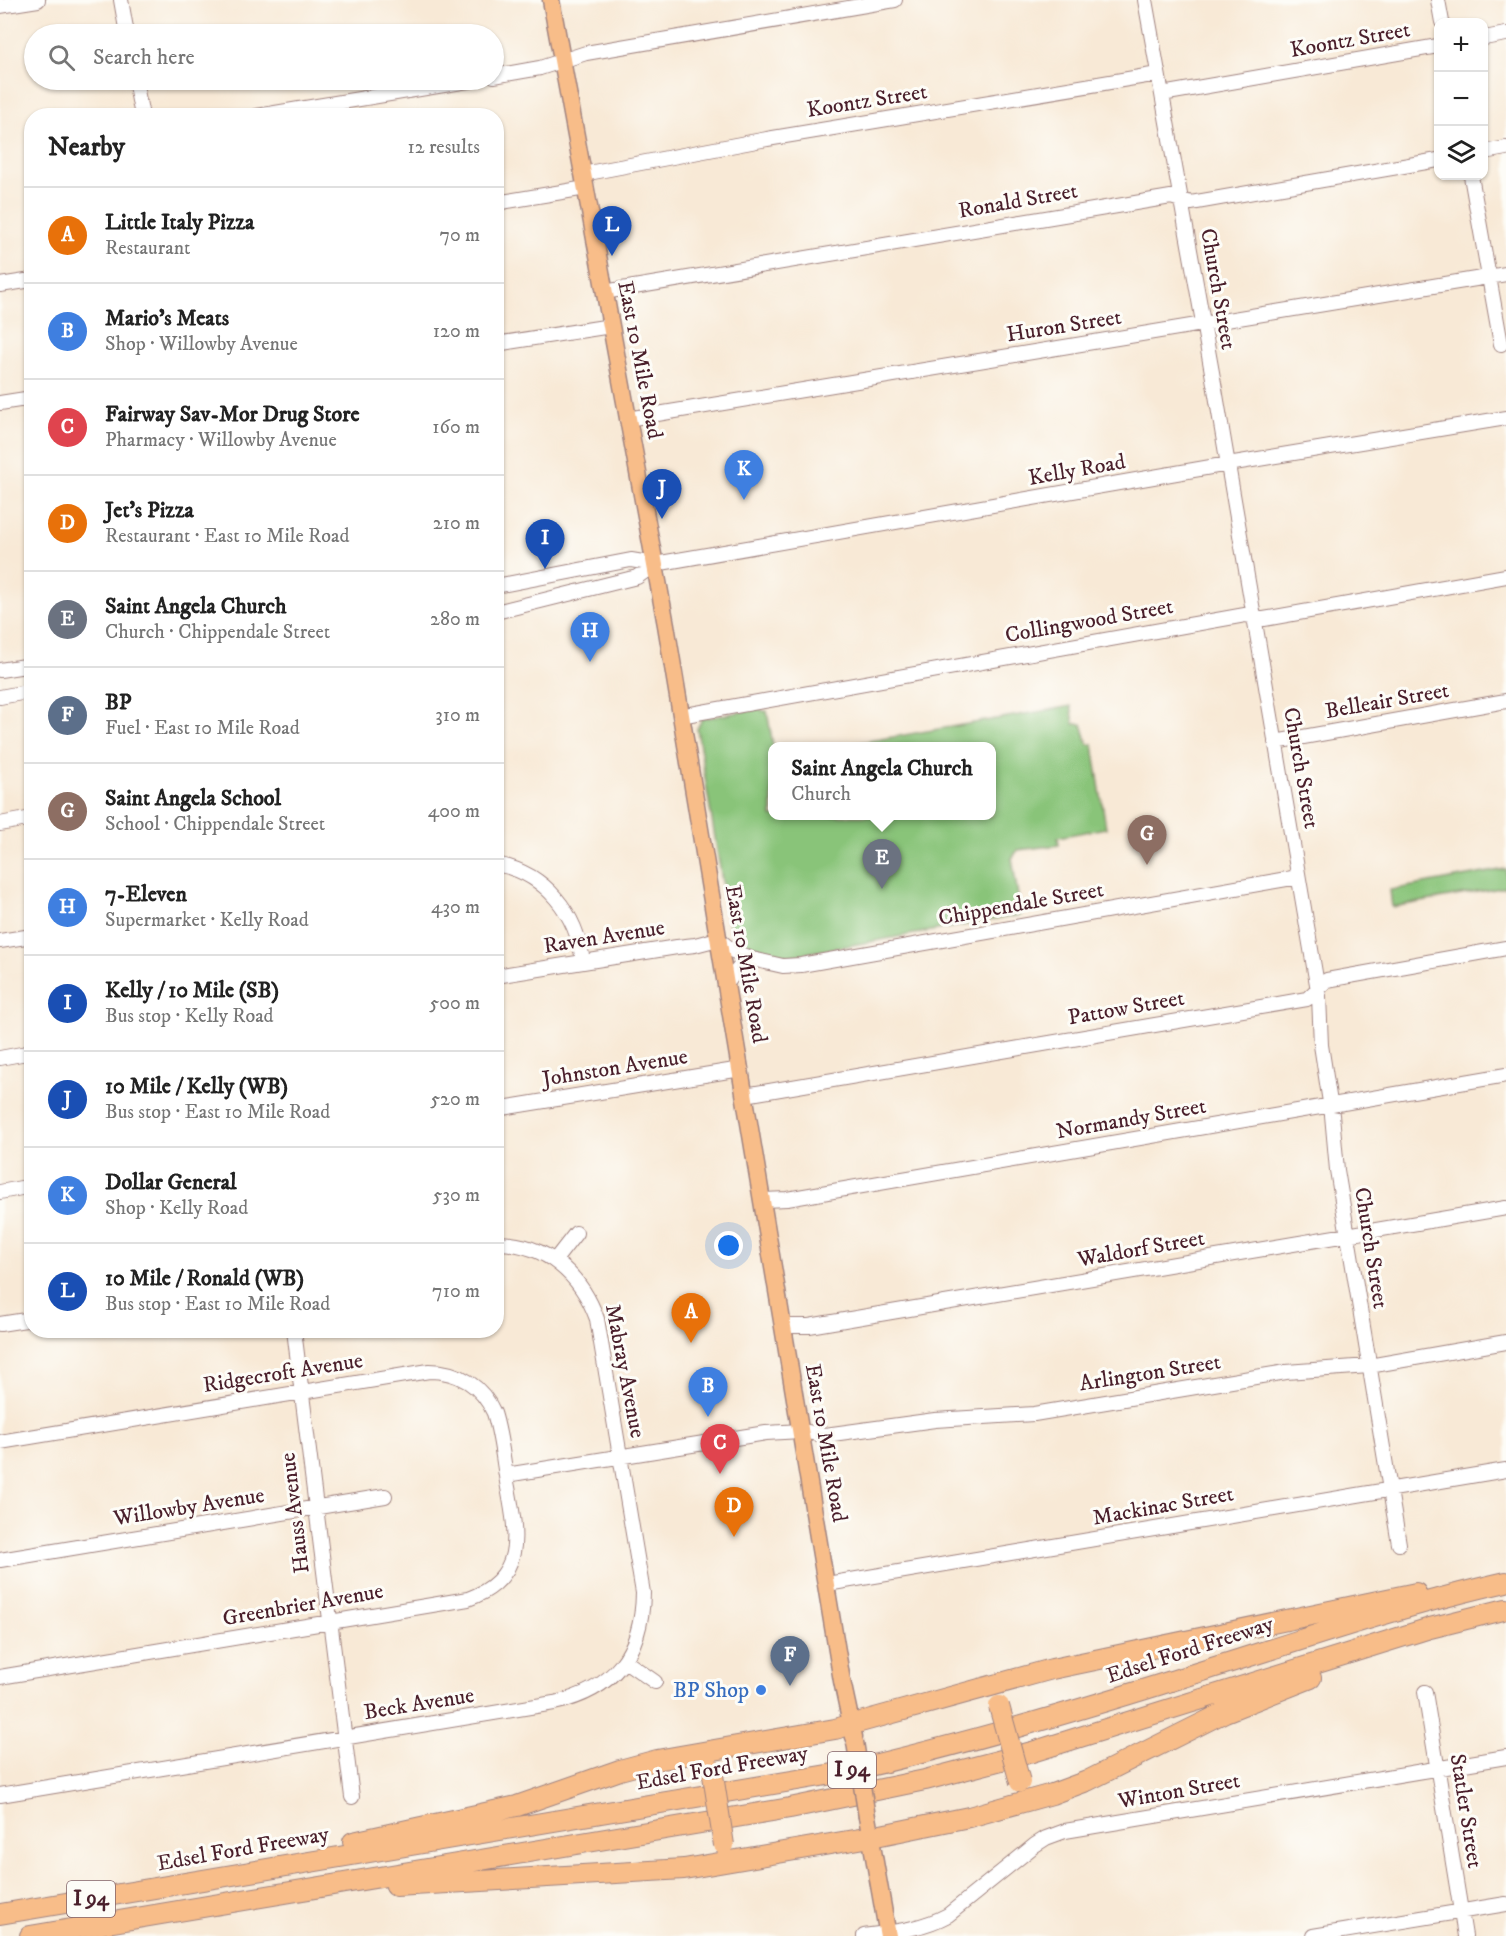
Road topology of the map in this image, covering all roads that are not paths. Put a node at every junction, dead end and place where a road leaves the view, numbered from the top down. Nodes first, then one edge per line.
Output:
1 (38, 0) edge
2 (121, 0) edge
3 (551, 0) edge
4 (895, 0) edge
5 (1145, 0) edge
6 (1438, 0) edge
7 (0, 6) edge
8 (1441, 18) edge
9 (125, 24) edge
10 (1506, 34) edge
11 (1488, 37) edge
12 (1434, 47) edge
13 (562, 62) junction
14 (504, 74) edge
15 (1158, 74) junction
16 (137, 90) edge
17 (414, 90) edge
18 (1162, 94) junction
19 (140, 108) edge
20 (306, 108) edge
21 (1506, 148) edge
22 (1488, 151) edge
23 (1434, 161) edge
24 (1472, 180) edge
25 (585, 181) junction
26 (1181, 200) junction
27 (504, 201) edge
28 (1506, 274) edge
29 (1488, 276) junction
30 (24, 281) edge
31 (0, 285) edge
32 (604, 292) junction
33 (1203, 325) junction
34 (611, 326) junction
35 (504, 343) edge
36 (1502, 344) dead end
37 (24, 399) edge
38 (0, 403) edge
39 (627, 418) junction
40 (1506, 418) edge
41 (1228, 464) junction
42 (655, 564) junction
43 (1506, 576) edge
44 (528, 580) junction
45 (504, 584) edge
46 (504, 601) edge
47 (504, 610) edge
48 (1255, 616) junction
49 (24, 666) edge
50 (0, 670) edge
51 (24, 693) edge
52 (0, 697) edge
53 (1506, 701) edge
54 (680, 716) junction
55 (1275, 742) junction
56 (24, 820) edge
57 (0, 824) edge
58 (504, 867) edge
59 (1298, 877) junction
60 (24, 937) edge
61 (718, 939) junction
62 (0, 941) edge
63 (1506, 948) edge
64 (752, 959) junction
65 (583, 962) junction
66 (504, 975) edge
67 (726, 984) junction
68 (1318, 989) junction
69 (24, 1054) edge
70 (0, 1058) edge
71 (741, 1068) junction
72 (1506, 1075) edge
73 (745, 1095) junction
74 (1330, 1106) junction
75 (504, 1108) edge
76 (24, 1188) edge
77 (0, 1192) edge
78 (763, 1200) junction
79 (1506, 1208) edge
80 (576, 1233) dead end
81 (1347, 1235) junction
82 (504, 1243) edge
83 (555, 1260) junction
84 (24, 1320) edge
85 (0, 1324) edge
86 (783, 1326) junction
87 (295, 1338) edge
88 (1506, 1342) edge
89 (1369, 1366) junction
90 (301, 1392) junction
91 (801, 1431) junction
92 (0, 1442) edge
93 (621, 1456) junction
94 (1506, 1470) edge
95 (506, 1475) junction
96 (1390, 1489) junction
97 (385, 1496) dead end
98 (315, 1507) junction
99 (1399, 1545) dead end
100 (0, 1560) edge
101 (1506, 1572) edge
102 (1506, 1582) edge
103 (827, 1584) junction
104 (1506, 1609) edge
105 (1506, 1617) edge
106 (330, 1622) junction
107 (625, 1661) junction
108 (0, 1677) edge
109 (655, 1682) dead end
110 (979, 1688) junction
111 (1425, 1692) dead end
112 (853, 1733) junction
113 (345, 1738) junction
114 (720, 1748) junction
115 (1506, 1757) edge
116 (1437, 1769) junction
117 (0, 1795) edge
118 (352, 1797) dead end
119 (1013, 1805) junction
120 (871, 1837) junction
121 (741, 1860) junction
122 (182, 1884) junction
123 (262, 1897) junction
124 (1506, 1904) edge
125 (1461, 1911) junction
126 (0, 1914) edge
127 (888, 1934) edge
128 (30, 1936) edge
129 (864, 1936) edge
130 (1313, 1936) edge
131 (1465, 1936) edge

1 - 7 street
2 - 9 street
3 - 13 main road, East 10 Mile Road
4 - 13 street
5 - 15 street, Church Street
6 - 8 street
10 - 11 street
12 - 18 street, Koontz Street
13 - 14 street
13 - 25 main road, East 10 Mile Road
15 - 18 street, Church Street
15 - 25 street, Koontz Street
16 - 19 street
17 - 20 street
18 - 26 street, Church Street
21 - 22 street
23 - 26 street, Ronald Street
24 - 29 street
25 - 27 street, Koontz Street
25 - 32 main road, East 10 Mile Road
26 - 32 street, Ronald Street
26 - 33 street, Church Street
28 - 29 street, Huron Street
29 - 33 street, Huron Street
29 - 36 street
30 - 31 street
32 - 34 main road, East 10 Mile Road
33 - 39 street, Huron Street
33 - 41 street, Church Street
34 - 35 street
34 - 39 main road, East 10 Mile Road
37 - 38 street
39 - 42 main road, East 10 Mile Road
40 - 41 street, Kelly Road
41 - 42 street, Kelly Road
41 - 48 street, Church Street
42 - 44 street, Kelly Road
42 - 47 street, Kelly Road
42 - 54 main road, East 10 Mile Road
43 - 48 street, Collingwood Street
44 - 45 street, Kelly Road
44 - 46 street
48 - 54 street, Collingwood Street
48 - 55 street, Church Street
49 - 50 street
51 - 52 street
53 - 55 street, Belleair Street
54 - 61 main road, East 10 Mile Road
55 - 59 street, Church Street
56 - 57 street
58 - 65 street
59 - 64 street, Chippendale Street
59 - 68 street, Church Street
60 - 62 street
61 - 64 street, Chippendale Street
61 - 65 street, Raven Avenue
61 - 67 main road, East 10 Mile Road
63 - 68 street, Pattow Street
64 - 67 street
65 - 66 street, Raven Avenue
67 - 71 main road, East 10 Mile Road
68 - 73 street, Pattow Street
68 - 74 street, Church Street
69 - 70 street
71 - 73 main road, East 10 Mile Road
71 - 75 street, Johnston Avenue
72 - 74 street, Normandy Street
73 - 78 main road, East 10 Mile Road
74 - 78 street, Normandy Street
74 - 81 street, Church Street
76 - 77 street
78 - 86 main road, East 10 Mile Road
79 - 81 street, Waldorf Street
80 - 83 street
81 - 86 street, Waldorf Street
81 - 89 street, Church Street
82 - 83 street, Mabray Avenue
83 - 93 street, Mabray Avenue
84 - 85 street
86 - 91 main road, East 10 Mile Road
87 - 90 street, Hauss Avenue
88 - 89 street, Arlington Street
89 - 91 street, Arlington Street
89 - 96 street, Church Street
90 - 92 street, Ridgecroft Avenue
90 - 95 street, Ridgecroft Avenue
90 - 98 street, Hauss Avenue
91 - 93 street, Arlington Street
91 - 103 main road, East 10 Mile Road
93 - 95 street
93 - 107 street, Beck Avenue
94 - 96 street, Mackinac Street
95 - 106 street, Greenbrier Avenue
96 - 99 street, Church Street
96 - 103 street, Mackinac Street
97 - 98 street, Willowby Avenue
98 - 100 street, Willowby Avenue
98 - 106 street, Hauss Avenue
101 - 110 highway
102 - 122 highway, Edsel Ford Freeway / I 94
103 - 112 main road, East 10 Mile Road
104 - 123 highway, I 94
105 - 119 highway
106 - 108 street, Greenbrier Avenue
106 - 113 street, Hauss Avenue
107 - 109 street
107 - 113 street, Beck Avenue
110 - 112 highway
110 - 119 highway, bridge
111 - 116 street, Statler Street
112 - 114 highway
112 - 120 main road, East 10 Mile Road, bridge
113 - 117 street, Beck Avenue
113 - 118 street, Hauss Avenue
114 - 121 highway, bridge
114 - 122 highway
115 - 116 street, Winton Street
116 - 125 street, Statler Street
116 - 127 street, Winton Street
119 - 120 highway
120 - 121 highway
120 - 127 main road, East 10 Mile Road
121 - 123 highway
122 - 126 highway, Edsel Ford Freeway / I 94
123 - 128 highway, I 94
124 - 125 street
125 - 130 street
125 - 131 street, Statler Street
127 - 129 street, Winton Street

